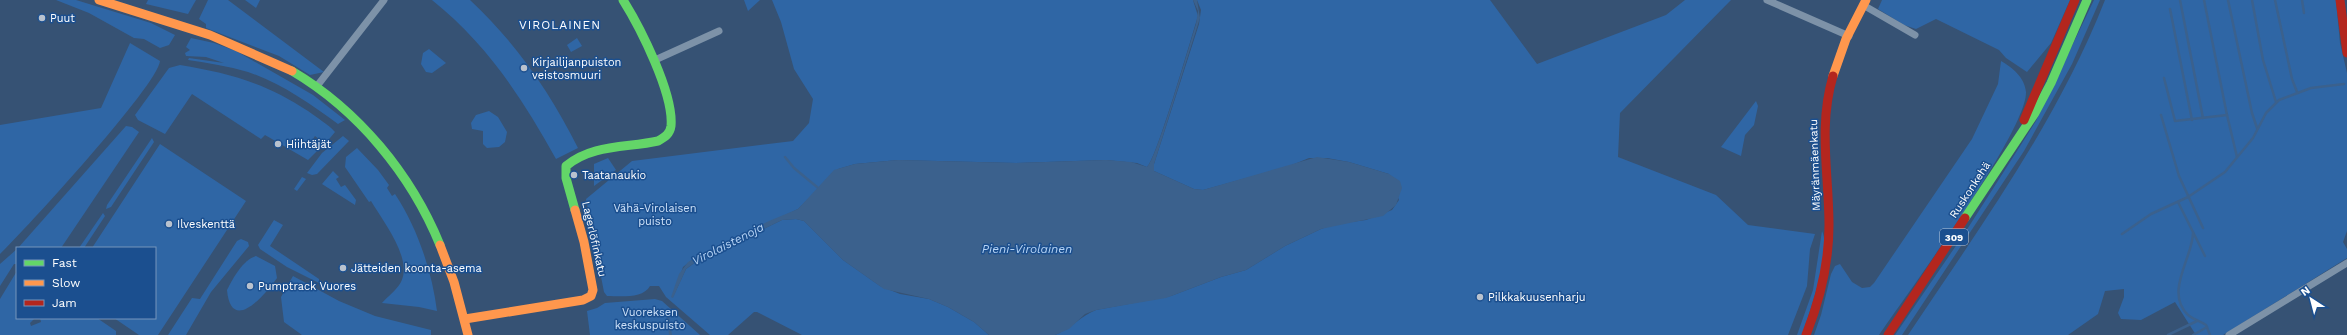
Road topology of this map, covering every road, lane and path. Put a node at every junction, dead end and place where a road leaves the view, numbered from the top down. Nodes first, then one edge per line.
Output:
1 (99, 0) edge
2 (384, 0) edge
3 (623, 0) edge
4 (1766, 0) edge
5 (2075, 0) edge
6 (2087, 0) edge
7 (2340, 0) edge
8 (1864, 2) edge
9 (719, 31) dead end
10 (1915, 35) dead end
11 (1849, 36) junction
12 (2347, 53) edge
13 (654, 60) junction
14 (317, 86) junction
15 (2018, 136) junction
16 (2347, 263) edge
17 (465, 319) junction
18 (468, 335) edge
19 (1806, 335) edge
20 (1888, 335) edge
21 (2229, 335) edge

1 - 14 main road
2 - 14 street
3 - 13 main road
4 - 11 street
5 - 15 main road, Ruskonkehä / 309
6 - 15 main road, Ruskonkehä / 309
7 - 12 main road
8 - 10 street
8 - 11 main road, Mäyränmäenkatu
9 - 13 street
11 - 19 main road, Mäyränmäenkatu
13 - 17 main road, Lagerlöfinkatu
14 - 17 main road
15 - 20 main road, Ruskonkehä / 309
16 - 21 street
17 - 18 main road

